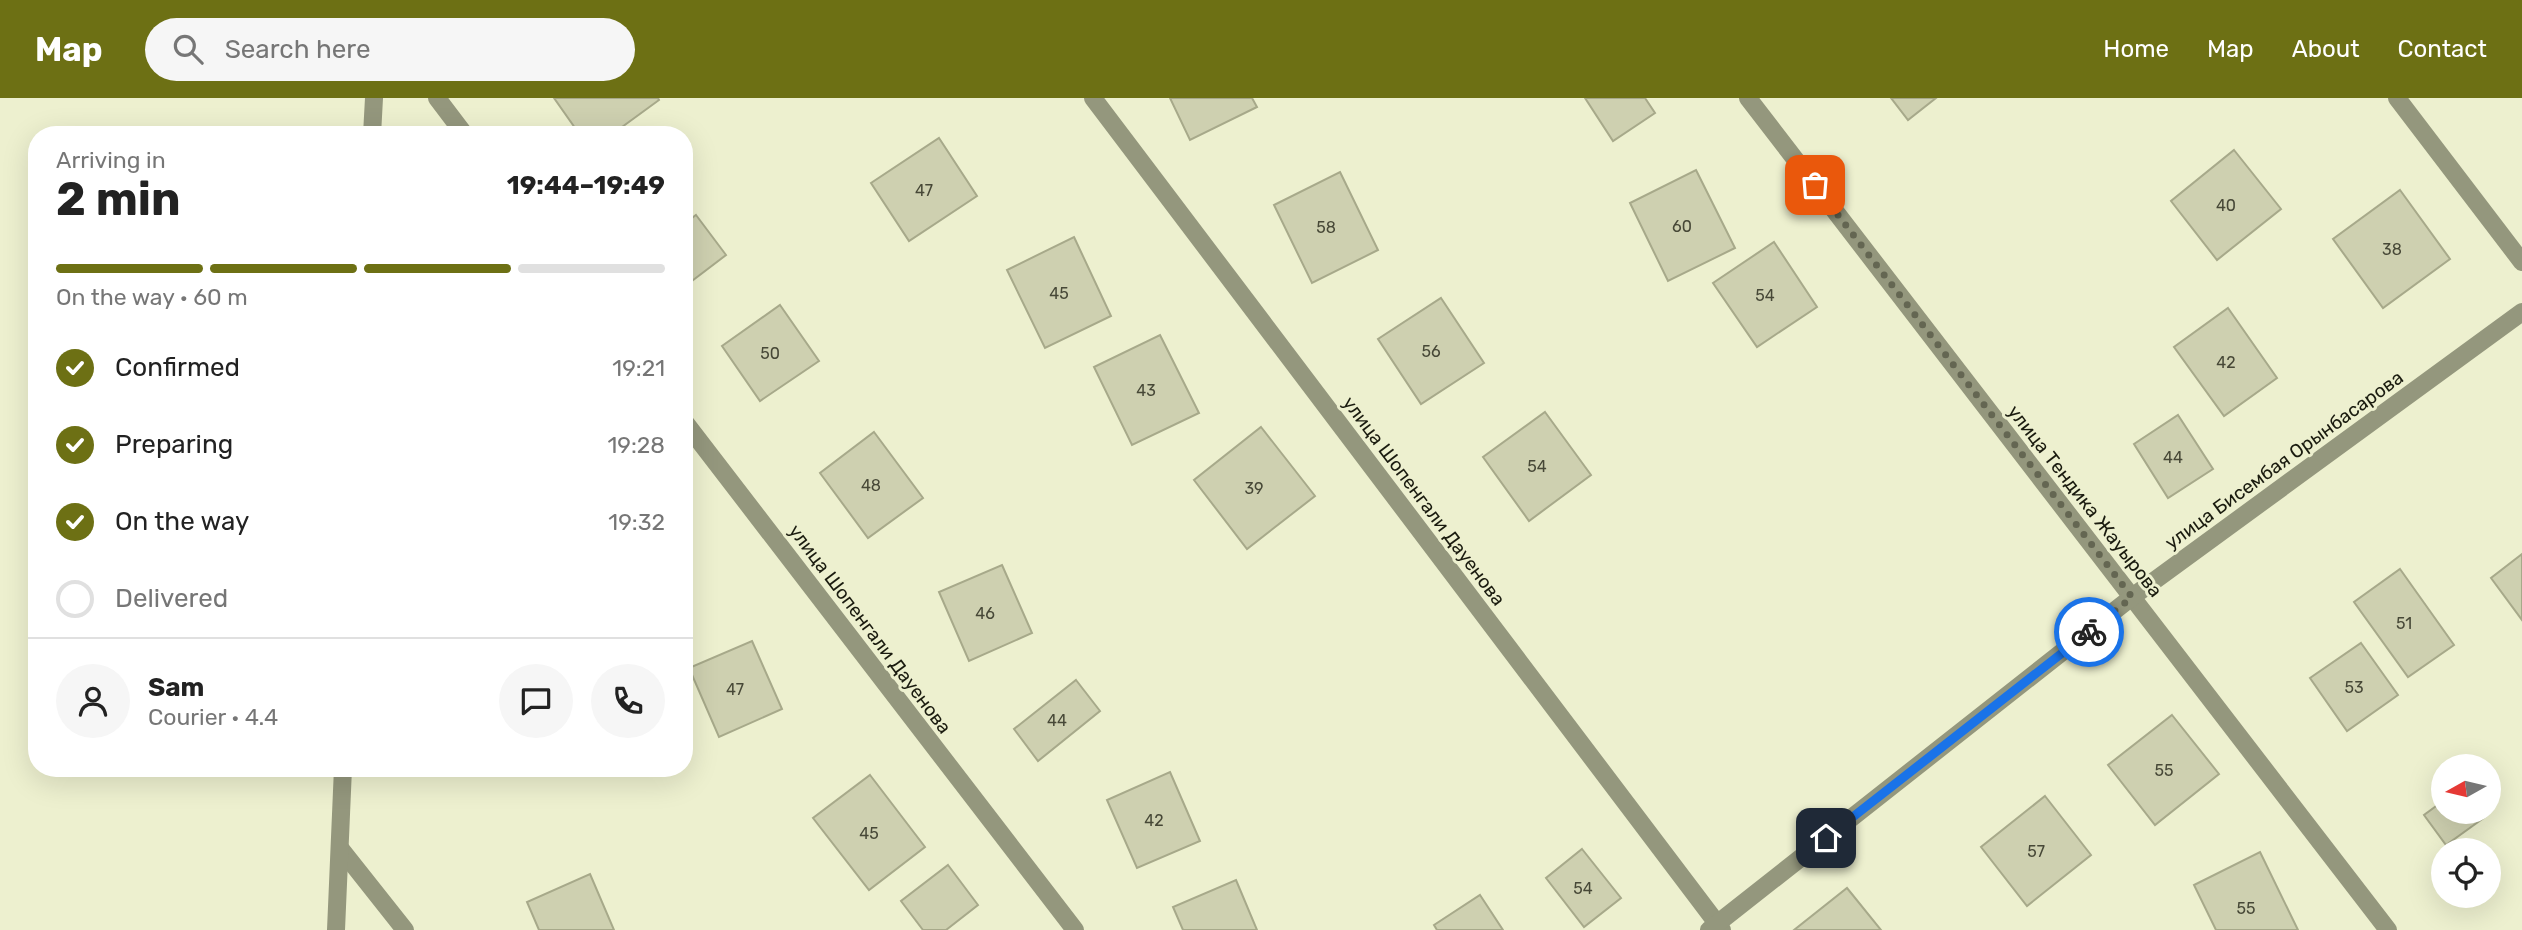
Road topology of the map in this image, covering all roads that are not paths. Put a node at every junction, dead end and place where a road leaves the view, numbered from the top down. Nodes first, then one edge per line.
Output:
1 (374, 98) edge
2 (437, 98) edge
3 (1093, 98) edge
4 (1748, 98) edge
5 (2397, 98) edge
6 (372, 126) edge
7 (458, 126) edge
8 (2522, 262) edge
9 (2522, 312) edge
10 (693, 433) edge
11 (2132, 597) junction
12 (343, 777) edge
13 (340, 848) junction
14 (1716, 928) edge
15 (336, 930) edge
16 (405, 930) edge
17 (1074, 930) edge
18 (2388, 930) edge

1 - 6 street
2 - 7 street
3 - 14 street, улица Шопенгали Дауенова
4 - 11 street, улица Тендика Жауырова
5 - 8 street
9 - 11 street, улица Бисембая Орынбасарова
10 - 17 street, улица Шопенгали Дауенова
11 - 14 street, улица Бисембая Орынбасарова
11 - 18 street, улица Тендика Жауырова
12 - 13 street
13 - 15 street
13 - 16 street

